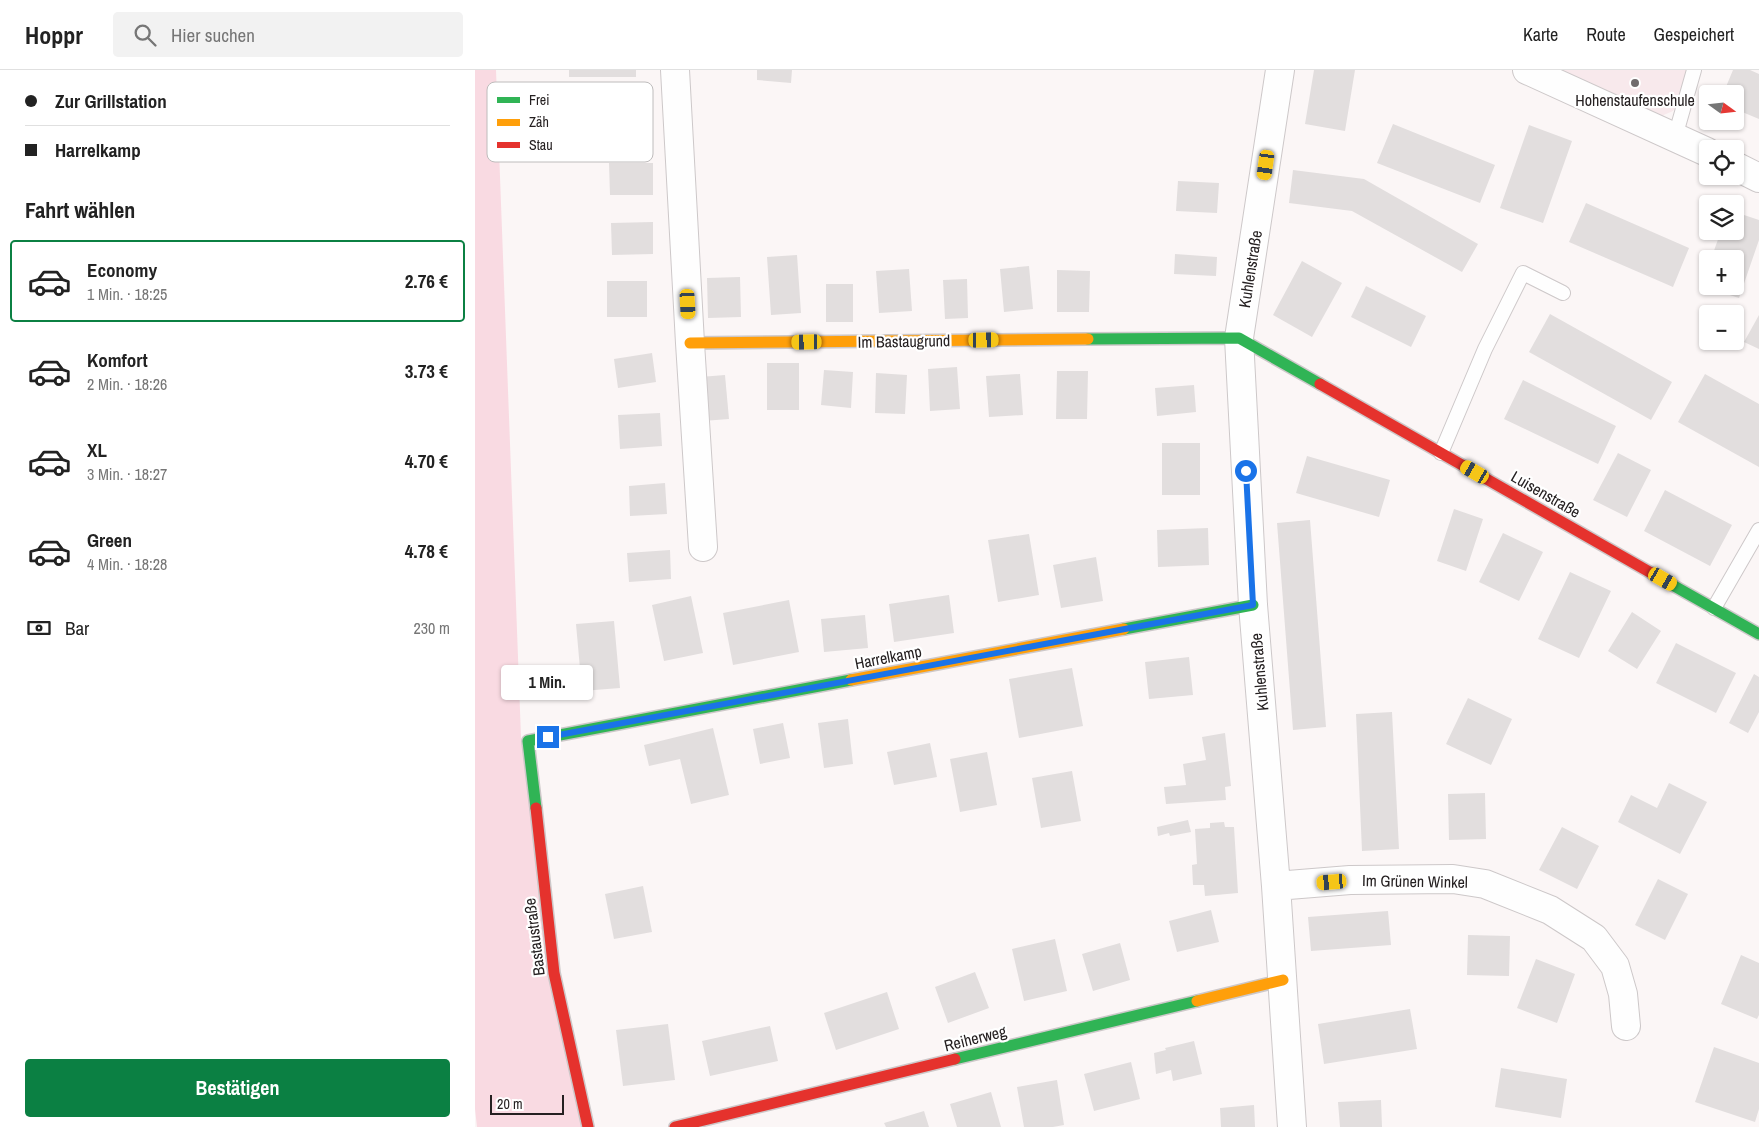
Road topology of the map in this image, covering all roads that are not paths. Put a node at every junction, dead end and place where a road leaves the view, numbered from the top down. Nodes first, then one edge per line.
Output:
1 (675, 70) edge
2 (1280, 70) edge
3 (1527, 70) edge
4 (1694, 70) edge
5 (1675, 137) junction
6 (1699, 148) edge
7 (1744, 170) edge
8 (1759, 178) edge
9 (1563, 293) dead end
10 (1239, 338) junction
11 (690, 343) junction
12 (1441, 452) junction
13 (1759, 530) edge
14 (703, 547) dead end
15 (1253, 605) junction
16 (1715, 608) junction
17 (1759, 634) edge
18 (528, 741) joint
19 (1276, 886) junction
20 (1283, 980) junction
21 (1626, 1026) dead end
22 (589, 1127) edge
23 (675, 1127) edge
24 (1292, 1127) edge

1 - 11 street
2 - 10 street, Kuhlenstraße
3 - 5 street
4 - 5 lane
5 - 6 street
7 - 8 street
9 - 12 lane
10 - 11 street, Im Bastaugrund
10 - 12 street, Luisenstraße
10 - 15 street, Kuhlenstraße
11 - 14 street
12 - 16 street, Luisenstraße
13 - 16 lane
15 - 18 street, Harrelkamp
15 - 19 street, Kuhlenstraße
16 - 17 street, Luisenstraße
18 - 22 street, Bastaustraße
19 - 20 street, Kuhlenstraße
19 - 21 street, Im Grünen Winkel
20 - 23 street, Reiherweg
20 - 24 street, Kuhlenstraße

